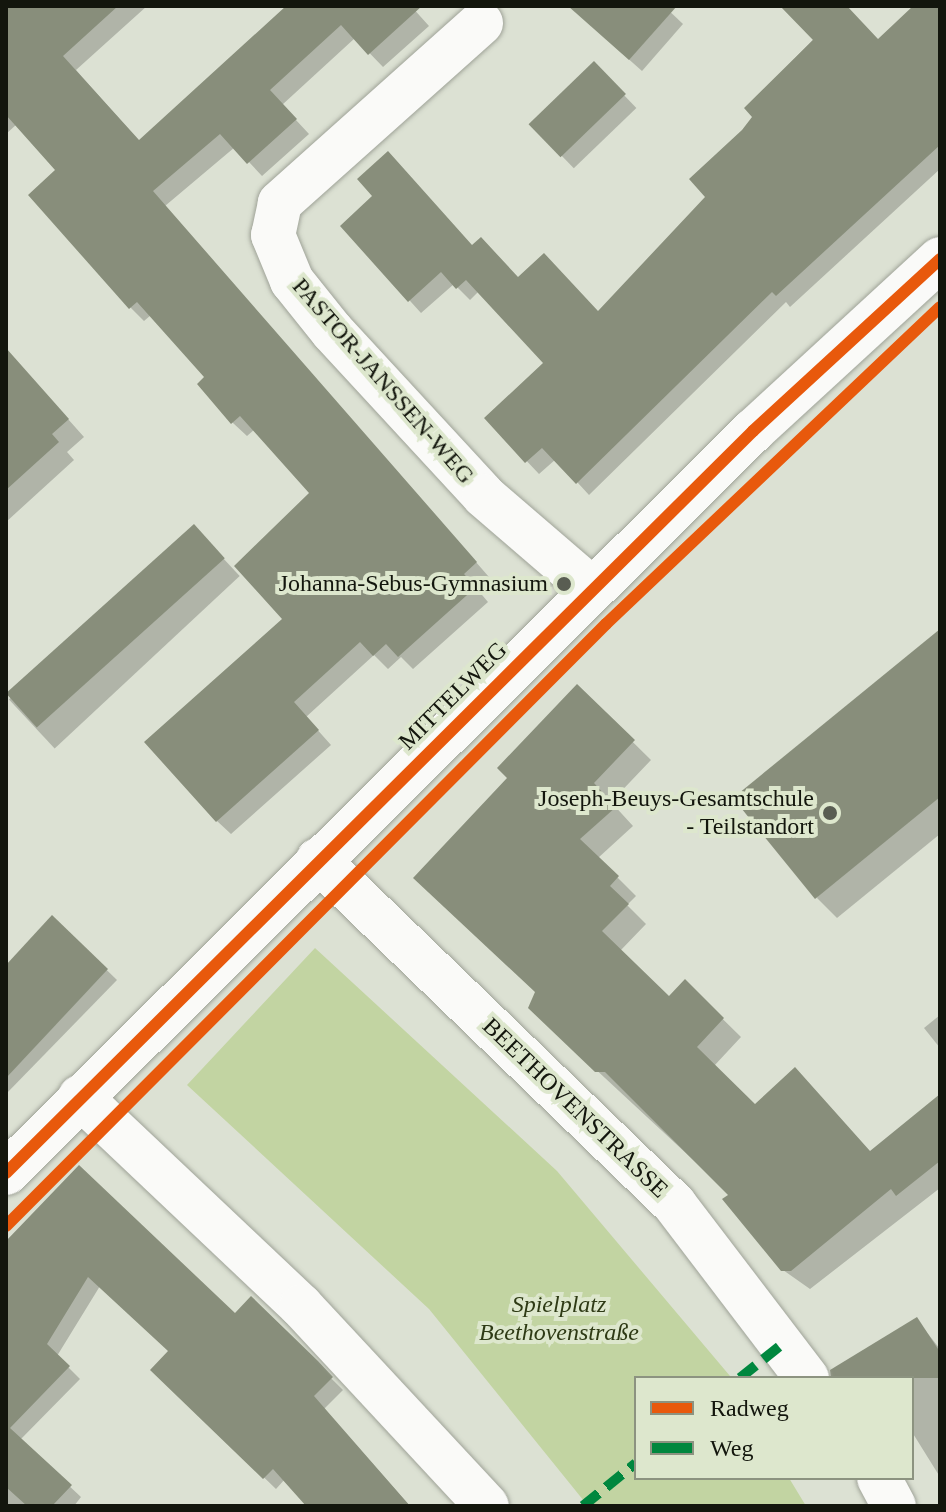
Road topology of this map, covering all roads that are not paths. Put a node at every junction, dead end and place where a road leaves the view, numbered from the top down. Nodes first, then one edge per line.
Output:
1 (481, 23) dead end
2 (940, 259) edge
3 (592, 589) junction
4 (318, 860) junction
5 (80, 1097) junction
6 (6, 1173) edge
7 (805, 1376) edge
8 (880, 1480) edge
9 (487, 1506) edge
10 (894, 1506) edge

1 - 3 street, PASTOR-JANSSEN-WEG
2 - 3 street, MITTELWEG
3 - 4 street, MITTELWEG
4 - 5 street, MITTELWEG
4 - 7 street, BEETHOVENSTRASSE
5 - 6 street, MITTELWEG
5 - 9 street
8 - 10 street

